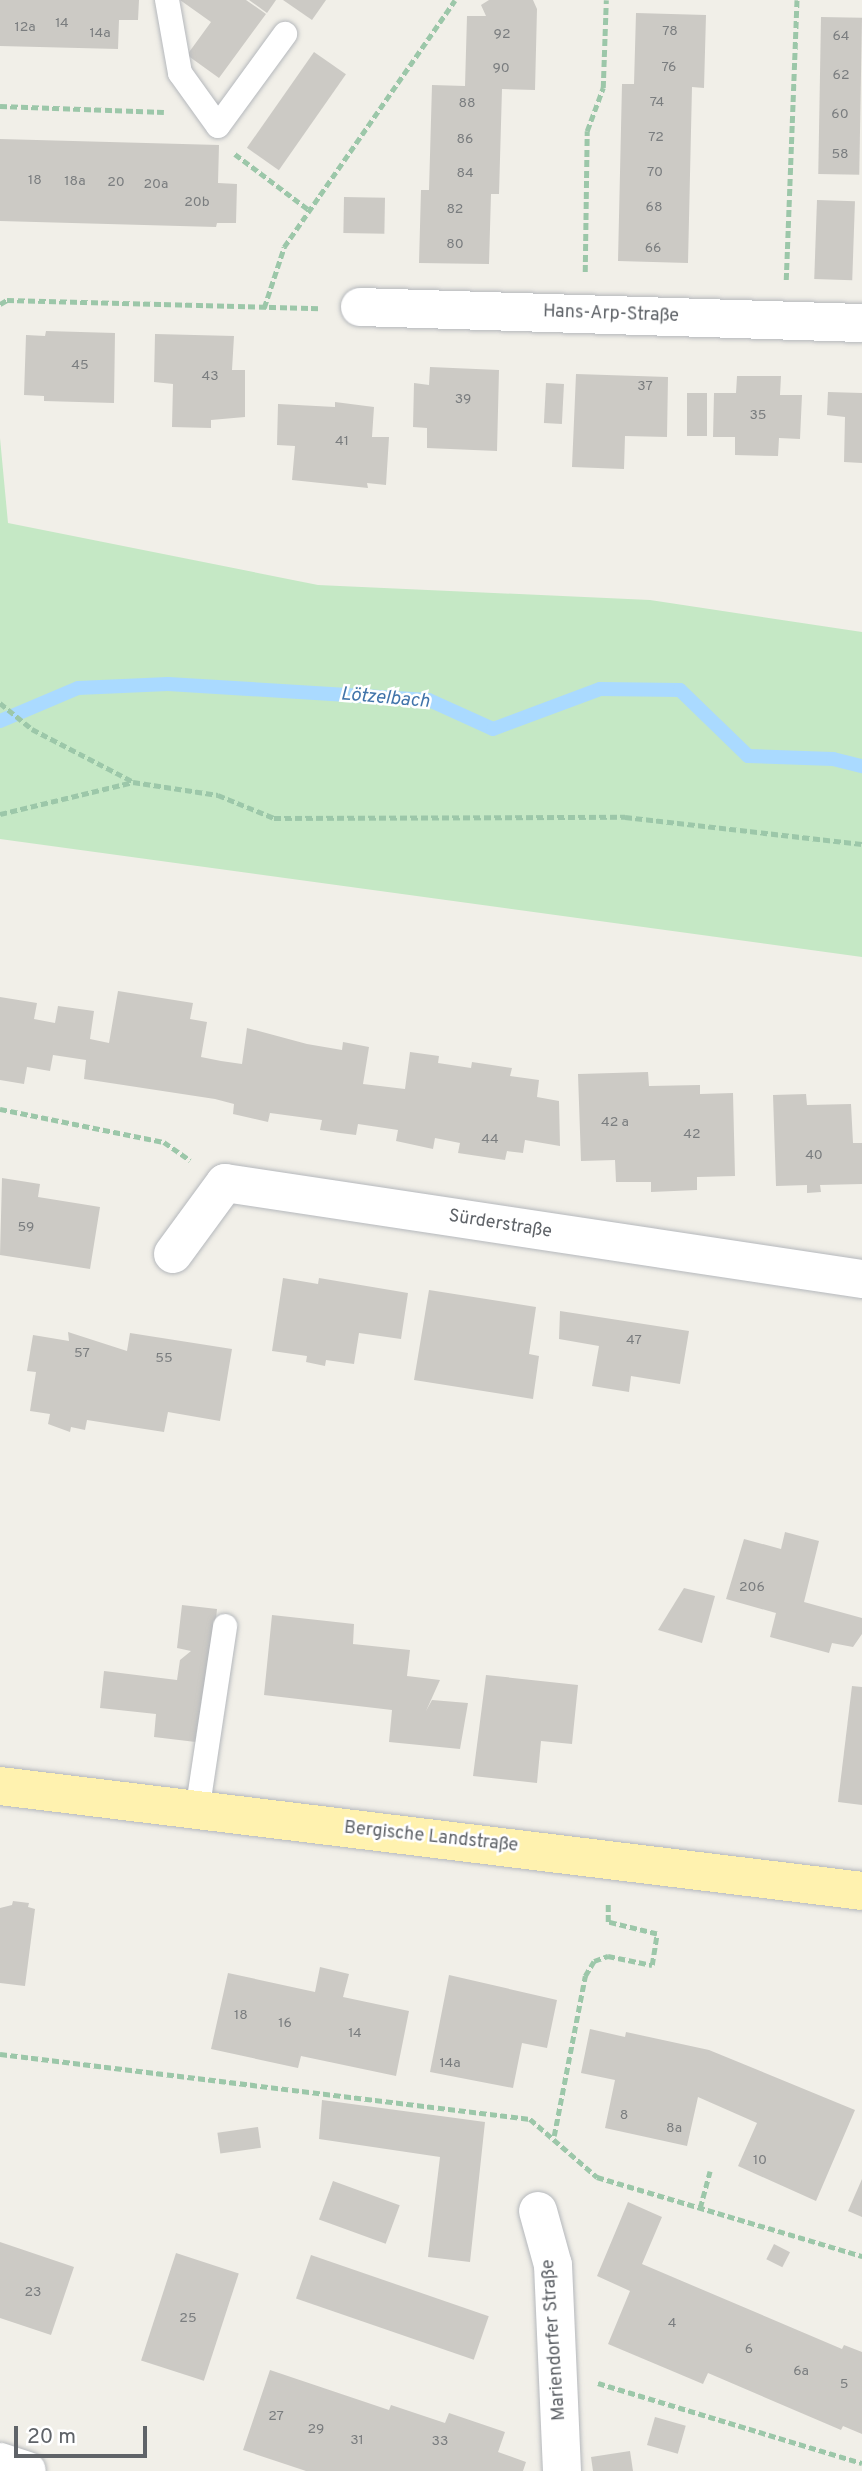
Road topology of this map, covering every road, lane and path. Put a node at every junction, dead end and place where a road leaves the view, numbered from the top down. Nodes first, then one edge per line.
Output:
1 (167, 0) edge
2 (455, 0) edge
3 (606, 0) edge
4 (797, 0) edge
5 (285, 34) dead end
6 (0, 106) edge
7 (214, 120) junction
8 (309, 210) junction
9 (586, 266) dead end
10 (786, 279) dead end
11 (0, 304) edge
12 (360, 307) joint
13 (264, 308) junction
14 (862, 323) edge
15 (0, 703) edge
16 (133, 782) junction
17 (0, 814) edge
18 (862, 844) edge
19 (0, 1109) edge
20 (225, 1183) junction
21 (173, 1254) dead end
22 (862, 1279) edge
23 (225, 1626) dead end
24 (0, 1786) edge
25 (197, 1812) junction
26 (606, 1858) junction
27 (862, 1891) edge
28 (0, 2054) edge
29 (554, 2136) junction
30 (710, 2171) dead end
31 (700, 2208) junction
32 (538, 2211) dead end
33 (862, 2256) edge
34 (558, 2371) junction
35 (0, 2462) edge
36 (862, 2463) edge
37 (27, 2471) edge
38 (562, 2471) edge

1 - 7 lane
2 - 8 path
3 - 9 path
4 - 10 path
5 - 7 lane
6 - 7 path
7 - 8 path
8 - 13 path
11 - 13 path
12 - 13 path
12 - 14 street, Hans-Arp-Straße
15 - 16 path
16 - 17 path
16 - 18 path
19 - 20 path
20 - 21 street
20 - 22 street, Sürderstraße
23 - 25 lane
24 - 25 main road, Bergische Landstraße
25 - 26 main road, Bergische Landstraße
26 - 27 main road, Bergische Landstraße
26 - 29 path
28 - 29 path
29 - 31 path
30 - 31 path
31 - 33 path
32 - 34 street, Mariendorfer Straße
34 - 36 path
34 - 38 street, Mariendorfer Straße
35 - 37 street

